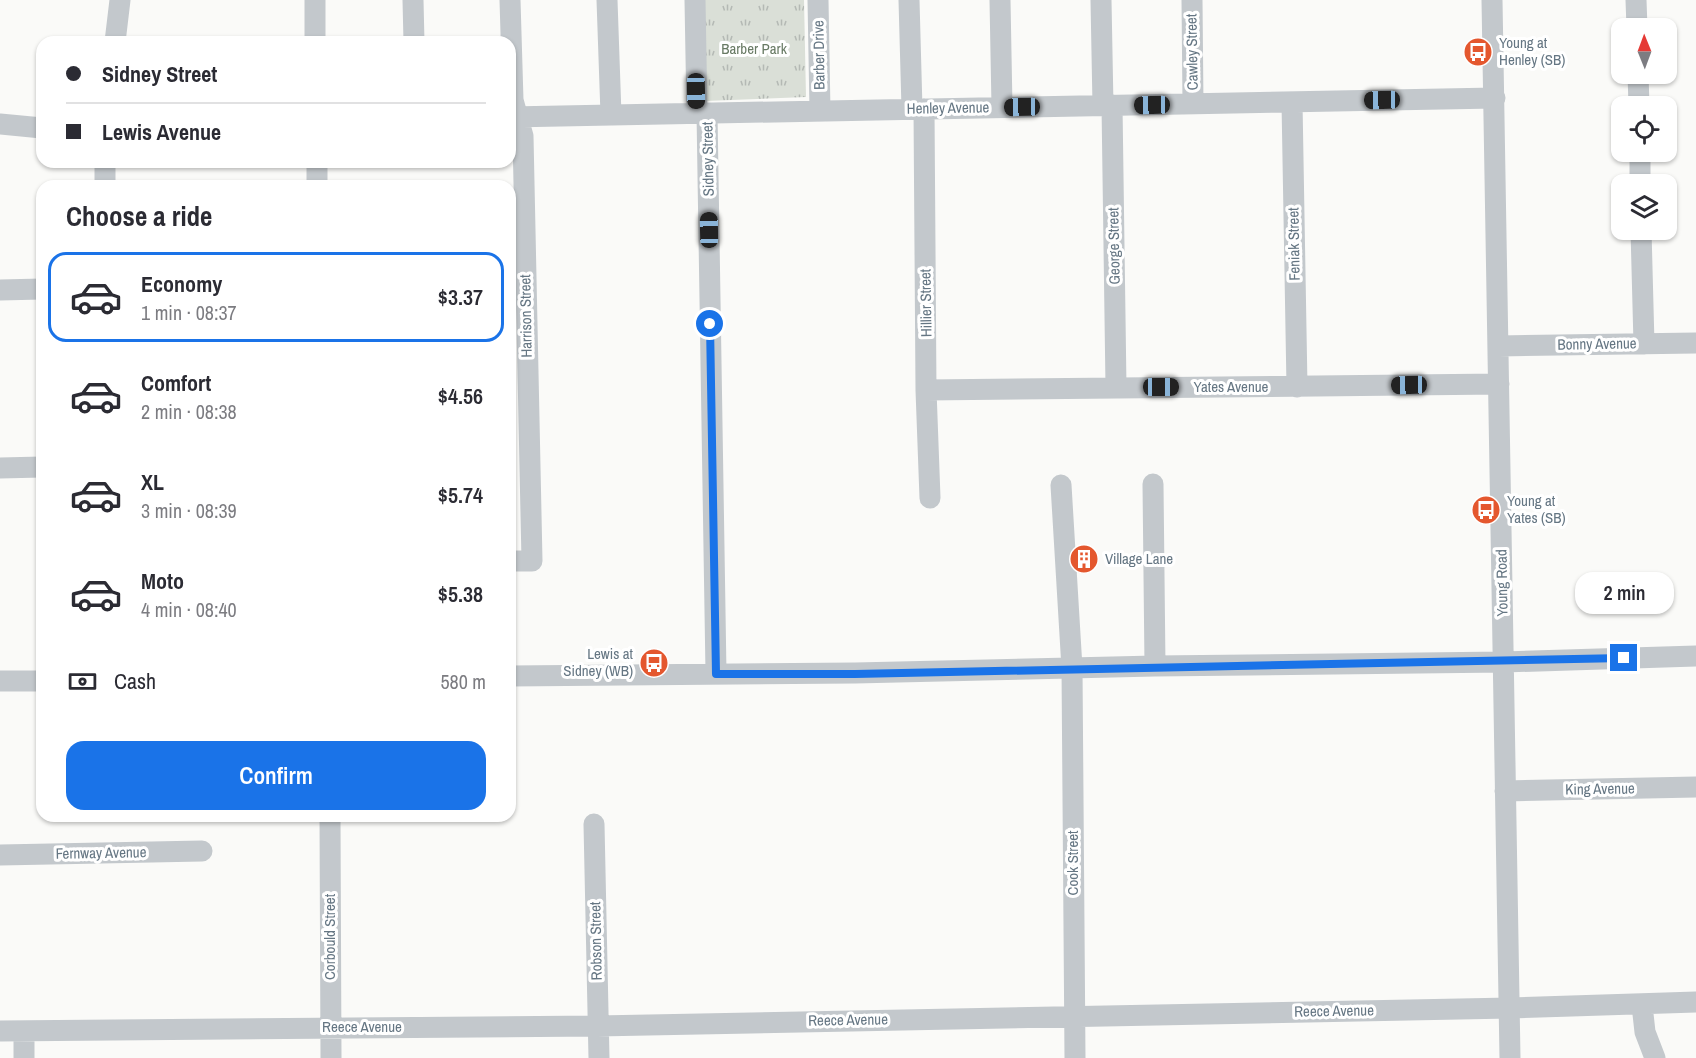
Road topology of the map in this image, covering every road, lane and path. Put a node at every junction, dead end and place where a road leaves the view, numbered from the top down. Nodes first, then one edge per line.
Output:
1 (120, 0) edge
2 (315, 0) edge
3 (413, 0) edge
4 (510, 0) edge
5 (607, 0) edge
6 (695, 0) edge
7 (818, 0) edge
8 (909, 0) edge
9 (1000, 0) edge
10 (1101, 0) edge
11 (1192, 0) edge
12 (1492, 0) edge
13 (1636, 0) edge
14 (1637, 18) edge
15 (116, 36) edge
16 (315, 36) edge
17 (414, 36) edge
18 (511, 36) edge
19 (1495, 98) junction
20 (1292, 102) junction
21 (1193, 104) junction
22 (1108, 106) junction
23 (1002, 107) junction
24 (918, 109) junction
25 (820, 111) junction
26 (702, 113) junction
27 (611, 115) junction
28 (516, 117) edge
29 (516, 123) edge
30 (0, 124) edge
31 (36, 127) edge
32 (1641, 240) edge
33 (36, 289) edge
34 (0, 290) edge
35 (1696, 343) edge
36 (1644, 344) junction
37 (1499, 346) junction
38 (1499, 384) junction
39 (1116, 387) junction
40 (1297, 387) junction
41 (926, 390) junction
42 (36, 467) edge
43 (0, 468) edge
44 (1153, 484) dead end
45 (1061, 485) dead end
46 (930, 498) dead end
47 (516, 561) edge
48 (1696, 656) edge
49 (1504, 662) junction
50 (1155, 666) junction
51 (1072, 668) junction
52 (716, 674) junction
53 (516, 676) edge
54 (0, 681) edge
55 (36, 681) edge
56 (1696, 787) edge
57 (1505, 790) junction
58 (330, 822) edge
59 (594, 824) dead end
60 (202, 851) dead end
61 (0, 855) edge
62 (1696, 1002) edge
63 (1642, 1005) junction
64 (1510, 1008) junction
65 (1074, 1016) junction
66 (597, 1026) junction
67 (331, 1028) junction
68 (24, 1031) junction
69 (0, 1032) edge
70 (24, 1058) edge
71 (331, 1058) edge
72 (599, 1058) edge
73 (1075, 1058) edge
74 (1510, 1058) edge
75 (1655, 1058) edge

1 - 15 street
2 - 16 street
3 - 17 street
4 - 18 street, Harrison Street
5 - 27 street
6 - 26 street
7 - 25 street, Barber Drive
8 - 24 street, Hillier Street
9 - 23 street
10 - 22 street, George Street
11 - 21 street, Cawley Street
12 - 19 street, Young Road
13 - 14 street
19 - 20 street, Henley Avenue
19 - 37 street, Young Road
20 - 21 street, Henley Avenue
20 - 40 street, Feniak Street
21 - 22 street, Henley Avenue
22 - 23 street, Henley Avenue
22 - 39 street, George Street
23 - 24 street, Henley Avenue
24 - 25 street, Henley Avenue
24 - 41 street, Hillier Street
25 - 26 street, Henley Avenue
26 - 27 street, Henley Avenue
26 - 52 street, Sidney Street
27 - 28 street, Henley Avenue
29 - 47 street, Harrison Street
30 - 31 street
32 - 36 street
33 - 34 street
35 - 36 street, Bonny Avenue
36 - 37 street, Bonny Avenue
37 - 38 street, Young Road
38 - 40 street, Yates Avenue
38 - 49 street, Young Road
39 - 40 street, Yates Avenue
39 - 41 street, Yates Avenue
41 - 46 street, Hillier Street
42 - 43 street
44 - 50 street
45 - 51 street, Cook Street
48 - 49 street
49 - 50 street
49 - 57 street, Young Road
50 - 51 street
51 - 52 street
51 - 65 street, Cook Street
52 - 53 street
54 - 55 street
56 - 57 street, King Avenue
57 - 64 street, Young Road
58 - 67 street, Corbould Street
59 - 66 street, Robson Street
60 - 61 street, Fernway Avenue
62 - 63 street, Reece Avenue
63 - 64 street, Reece Avenue
63 - 75 street
64 - 65 street, Reece Avenue
64 - 74 street, Young Road
65 - 66 street, Reece Avenue
65 - 73 street, Cook Street
66 - 67 street, Reece Avenue
66 - 72 street, Robson Street
67 - 68 street, Reece Avenue
67 - 71 street, Corbould Street
68 - 69 street, Reece Avenue
68 - 70 street

